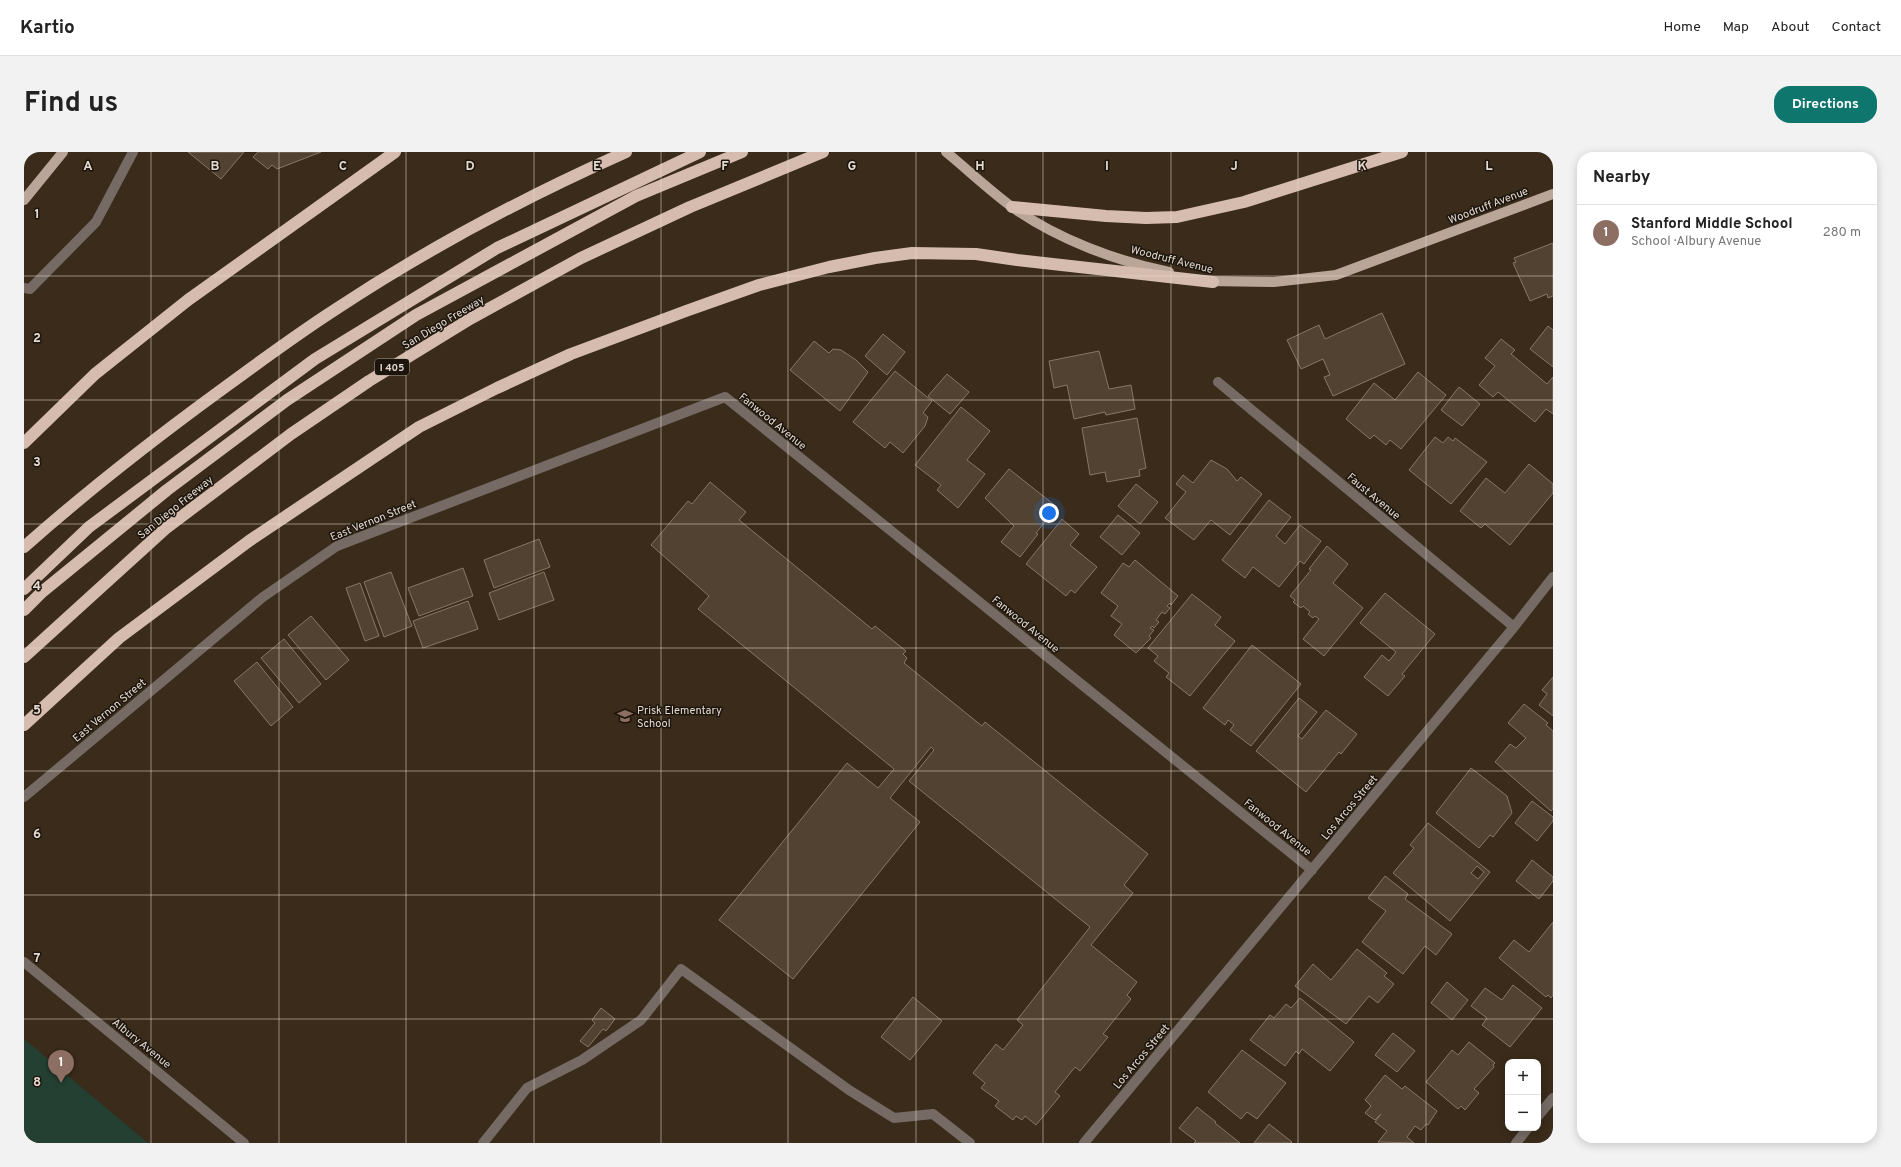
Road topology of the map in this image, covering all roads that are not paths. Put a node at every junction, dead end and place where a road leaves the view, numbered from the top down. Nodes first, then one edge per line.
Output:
1 (63, 152) edge
2 (133, 152) edge
3 (395, 152) edge
4 (626, 152) edge
5 (700, 152) edge
6 (742, 152) edge
7 (823, 152) edge
8 (946, 152) edge
9 (1402, 152) edge
10 (1553, 194) edge
11 (24, 200) edge
12 (1012, 207) junction
13 (1214, 282) junction
14 (24, 288) edge
15 (1218, 382) dead end
16 (725, 397) joint
17 (24, 443) edge
18 (24, 547) edge
19 (1553, 577) edge
20 (24, 589) edge
21 (24, 610) edge
22 (1514, 627) junction
23 (24, 657) edge
24 (24, 725) edge
25 (24, 797) edge
26 (1312, 870) junction
27 (24, 962) edge
28 (1553, 1098) edge
29 (1541, 1112) edge
30 (1526, 1131) edge
31 (244, 1143) edge
32 (484, 1143) edge
33 (970, 1143) edge
34 (1084, 1143) edge
35 (1516, 1143) edge

1 - 11 main road
2 - 14 street
3 - 17 highway
4 - 18 highway
5 - 20 highway
6 - 21 highway
7 - 23 highway, San Diego Freeway / I 405
8 - 12 main road, Woodruff Avenue
9 - 12 highway
10 - 13 main road, Woodruff Avenue
12 - 13 main road, Woodruff Avenue
13 - 24 highway
15 - 22 street, Faust Avenue
16 - 25 street, East Vernon Street
16 - 26 street, Fanwood Avenue
19 - 22 street, Los Arcos Street
22 - 26 street, Los Arcos Street
26 - 34 street, Los Arcos Street
27 - 31 street, Albury Avenue
28 - 29 street
30 - 35 street
32 - 33 street

